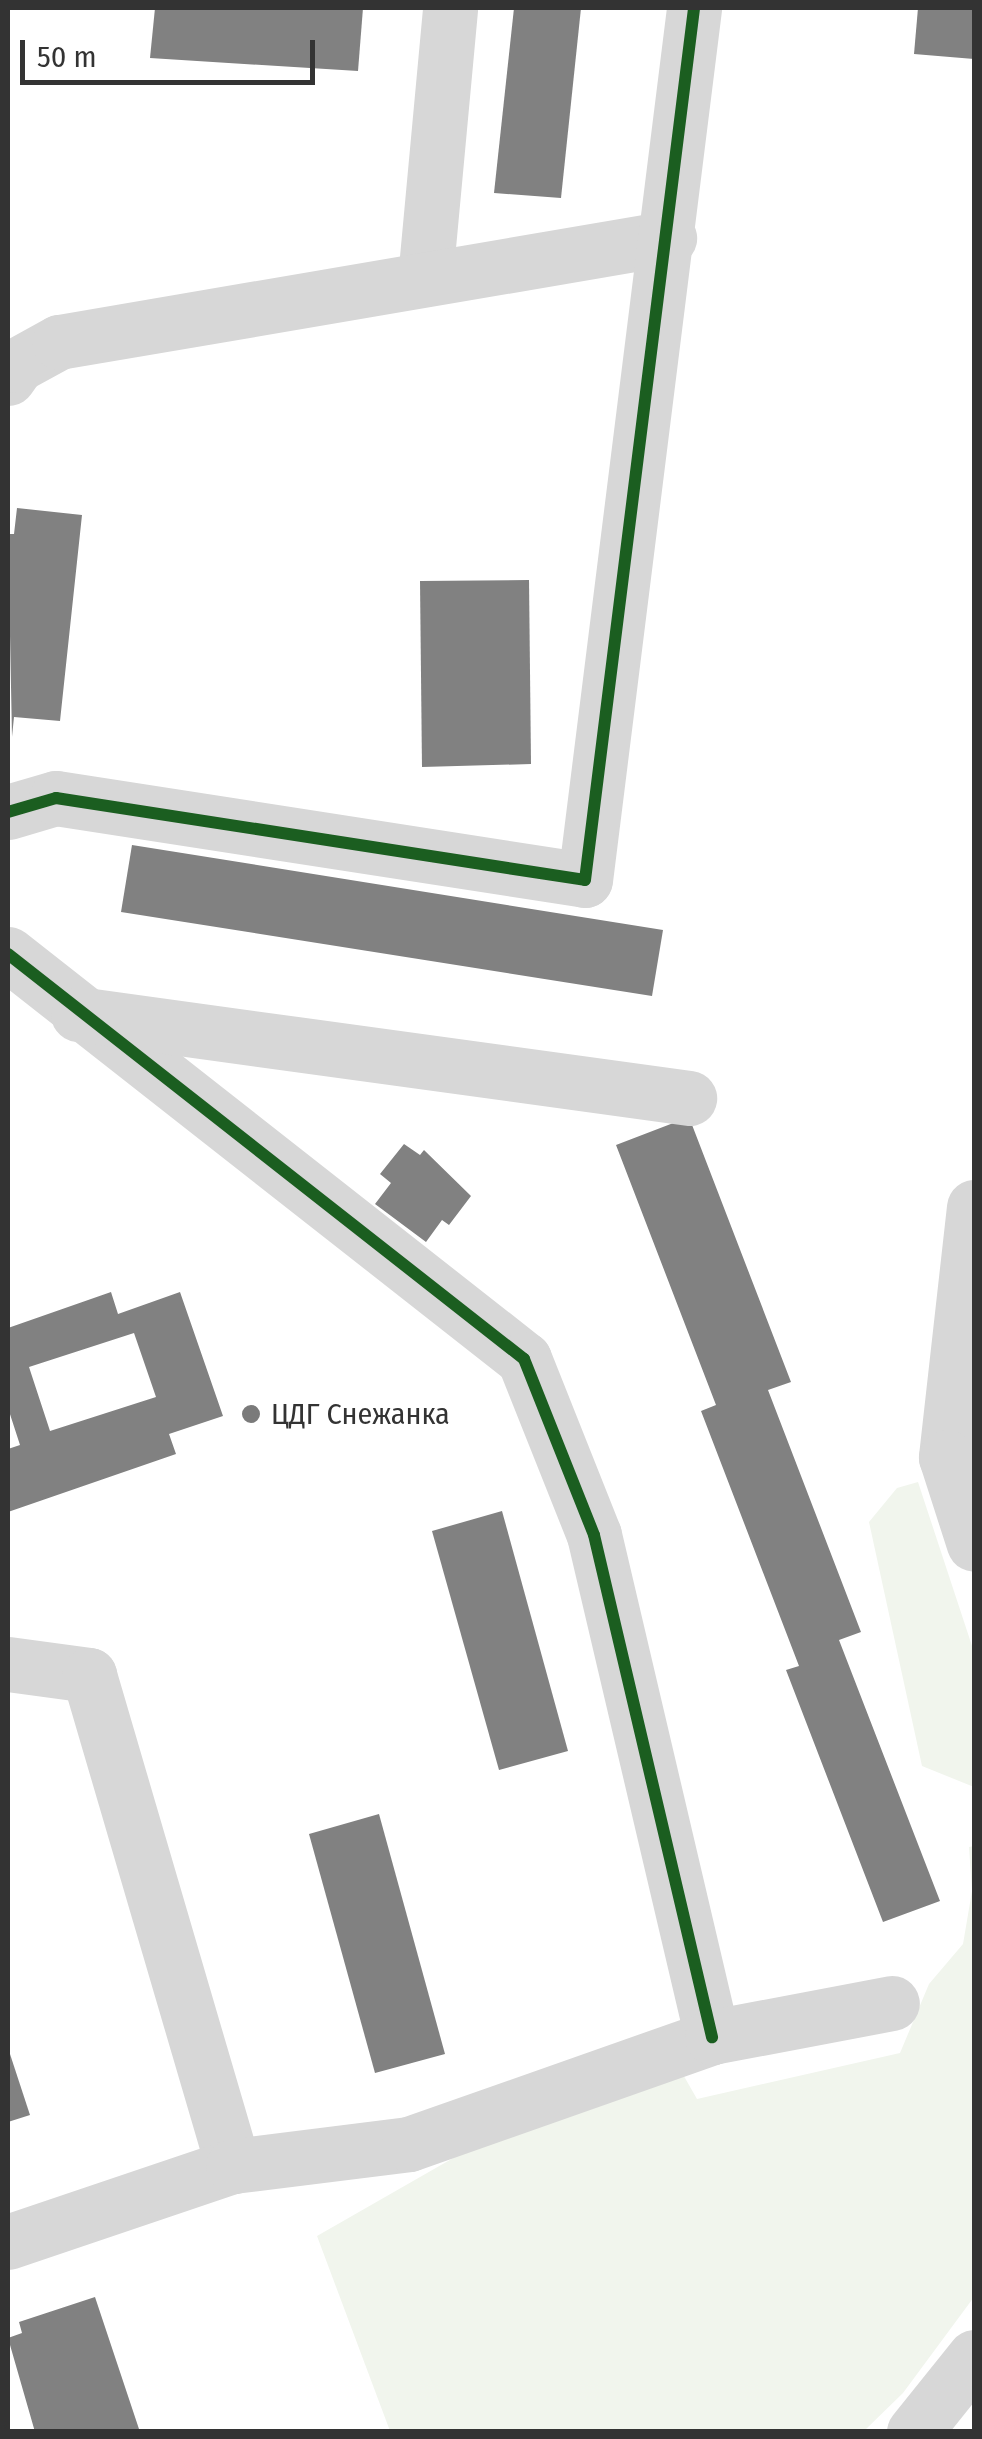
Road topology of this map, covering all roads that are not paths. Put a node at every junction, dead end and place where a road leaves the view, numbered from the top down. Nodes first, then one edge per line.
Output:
1 (450, 8) edge
2 (694, 8) edge
3 (669, 238) junction
4 (425, 279) junction
5 (8, 378) edge
6 (8, 812) edge
7 (8, 954) edge
8 (78, 1014) junction
9 (689, 1098) dead end
10 (974, 1206) edge
11 (974, 1544) edge
12 (8, 1664) edge
13 (892, 2003) dead end
14 (712, 2037) junction
15 (233, 2166) junction
16 (8, 2242) edge
17 (974, 2357) edge
18 (914, 2432) edge

1 - 4 street
2 - 3 street
3 - 4 street
3 - 6 street
4 - 5 street
7 - 8 street
8 - 9 street
8 - 14 street
10 - 11 street
12 - 15 street
13 - 14 street
14 - 15 street
15 - 16 street
17 - 18 street

